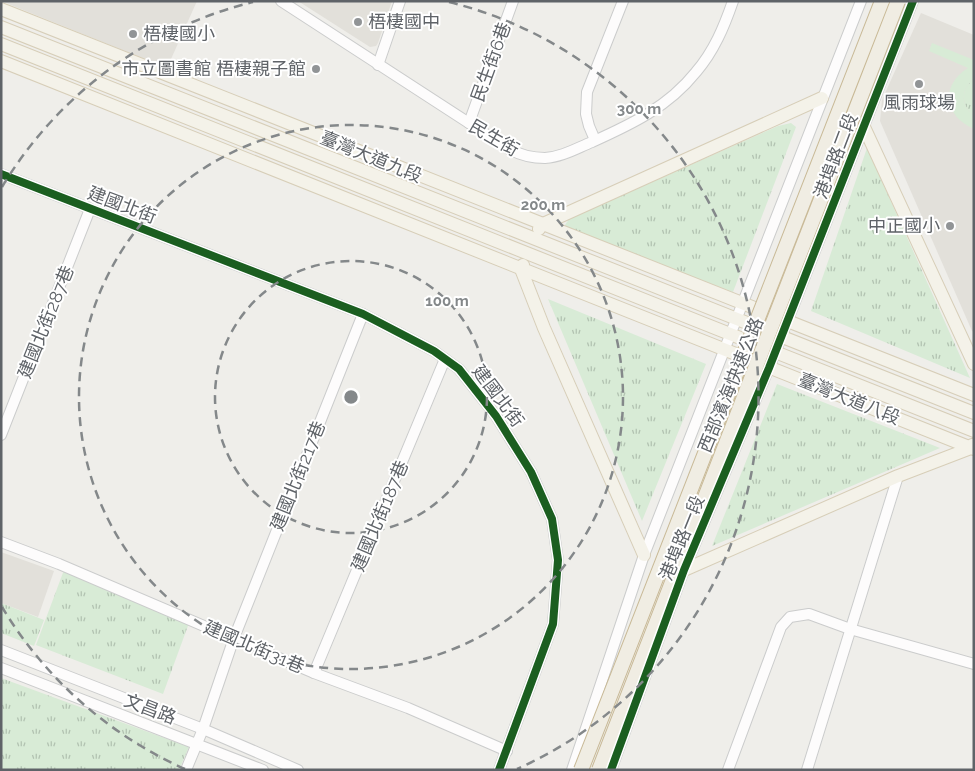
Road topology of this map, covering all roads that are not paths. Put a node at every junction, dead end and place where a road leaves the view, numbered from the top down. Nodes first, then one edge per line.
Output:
1 (281, 1) edge
2 (400, 1) edge
3 (513, 1) edge
4 (733, 1) edge
5 (861, 1) edge
6 (882, 1) edge
7 (621, 2) edge
8 (907, 2) edge
9 (1, 9) edge
10 (1, 27) edge
11 (1, 44) edge
12 (1, 61) edge
13 (378, 64) junction
14 (822, 98) junction
15 (469, 123) junction
16 (864, 127) junction
17 (595, 140) junction
18 (1, 174) edge
19 (90, 209) junction
20 (541, 225) junction
21 (534, 239) junction
22 (528, 254) junction
23 (521, 268) junction
24 (742, 303) junction
25 (363, 314) junction
26 (736, 319) junction
27 (788, 321) junction
28 (730, 334) junction
29 (782, 337) junction
30 (724, 350) junction
31 (776, 352) junction
32 (445, 359) junction
33 (974, 364) edge
34 (770, 368) junction
35 (974, 395) edge
36 (974, 413) edge
37 (4, 420) edge
38 (974, 431) edge
39 (1, 435) edge
40 (973, 446) edge
41 (898, 476) junction
42 (1, 542) edge
43 (644, 555) junction
44 (684, 570) junction
45 (850, 629) junction
46 (234, 638) junction
47 (1, 650) edge
48 (974, 664) edge
49 (1, 668) edge
50 (314, 673) junction
51 (203, 729) junction
52 (197, 744) junction
53 (506, 751) junction
54 (186, 770) edge
55 (263, 770) edge
56 (298, 770) edge
57 (499, 770) edge
58 (572, 770) edge
59 (581, 770) edge
60 (599, 770) edge
61 (612, 770) edge
62 (728, 770) edge
63 (807, 770) edge

1 - 13 street, 民生街
2 - 13 street
3 - 15 street, 民生街6巷
4 - 17 street, 民生街
5 - 14 street, 港埠路二段
6 - 59 highway, 西部濱海快速公路, bridge
7 - 17 street
8 - 16 street, 港埠路二段
8 - 60 highway, 西部濱海快速公路, bridge
9 - 20 main road, 臺灣大道九段
10 - 21 main road, 臺灣大道九段
11 - 22 main road, 臺灣大道九段
12 - 23 main road
13 - 15 street, 民生街
14 - 20 main road
14 - 24 street, 港埠路二段
15 - 17 street, 民生街
16 - 27 street, 港埠路二段
16 - 33 main road
18 - 19 street, 建國北街
19 - 25 street, 建國北街
19 - 37 street, 建國北街287巷
20 - 21 main road
20 - 24 main road, 臺灣大道九段
21 - 22 main road
21 - 26 main road, 臺灣大道九段
22 - 23 main road
22 - 28 main road, 臺灣大道九段
23 - 30 main road
23 - 43 main road
24 - 26 street, 港埠路二段
24 - 27 main road
25 - 32 street, 建國北街
25 - 46 street, 建國北街217巷
26 - 28 street, 港埠路二段
26 - 29 main road, 臺灣大道八段
27 - 29 street, 港埠路一段
27 - 35 main road
28 - 30 street, 港埠路二段
28 - 31 main road, 臺灣大道八段
29 - 31 street, 港埠路一段
29 - 36 main road, 臺灣大道八段
30 - 34 main road, 臺灣大道八段
30 - 43 street, 港埠路一段
31 - 34 street, 港埠路一段
31 - 38 main road, 臺灣大道八段
32 - 50 street, 建國北街187巷
32 - 53 street, 建國北街
34 - 40 main road, 臺灣大道八段
34 - 44 street, 港埠路一段
37 - 39 street, 建國北街287巷
40 - 41 main road
41 - 44 main road
41 - 45 street
42 - 46 street, 建國北街31巷
43 - 58 street, 港埠路一段
44 - 61 street, 港埠路一段
45 - 48 street
45 - 62 street
45 - 63 street
46 - 50 street, 建國北街31巷
46 - 51 street, 建國北街217巷
47 - 51 street, 文昌路
49 - 52 street, 文昌路
50 - 53 street, 建國北街31巷
51 - 52 street, 建國北街217巷
51 - 56 street, 文昌路
52 - 54 street, 建國北街217巷
52 - 55 street, 文昌路
53 - 57 street, 建國北街

